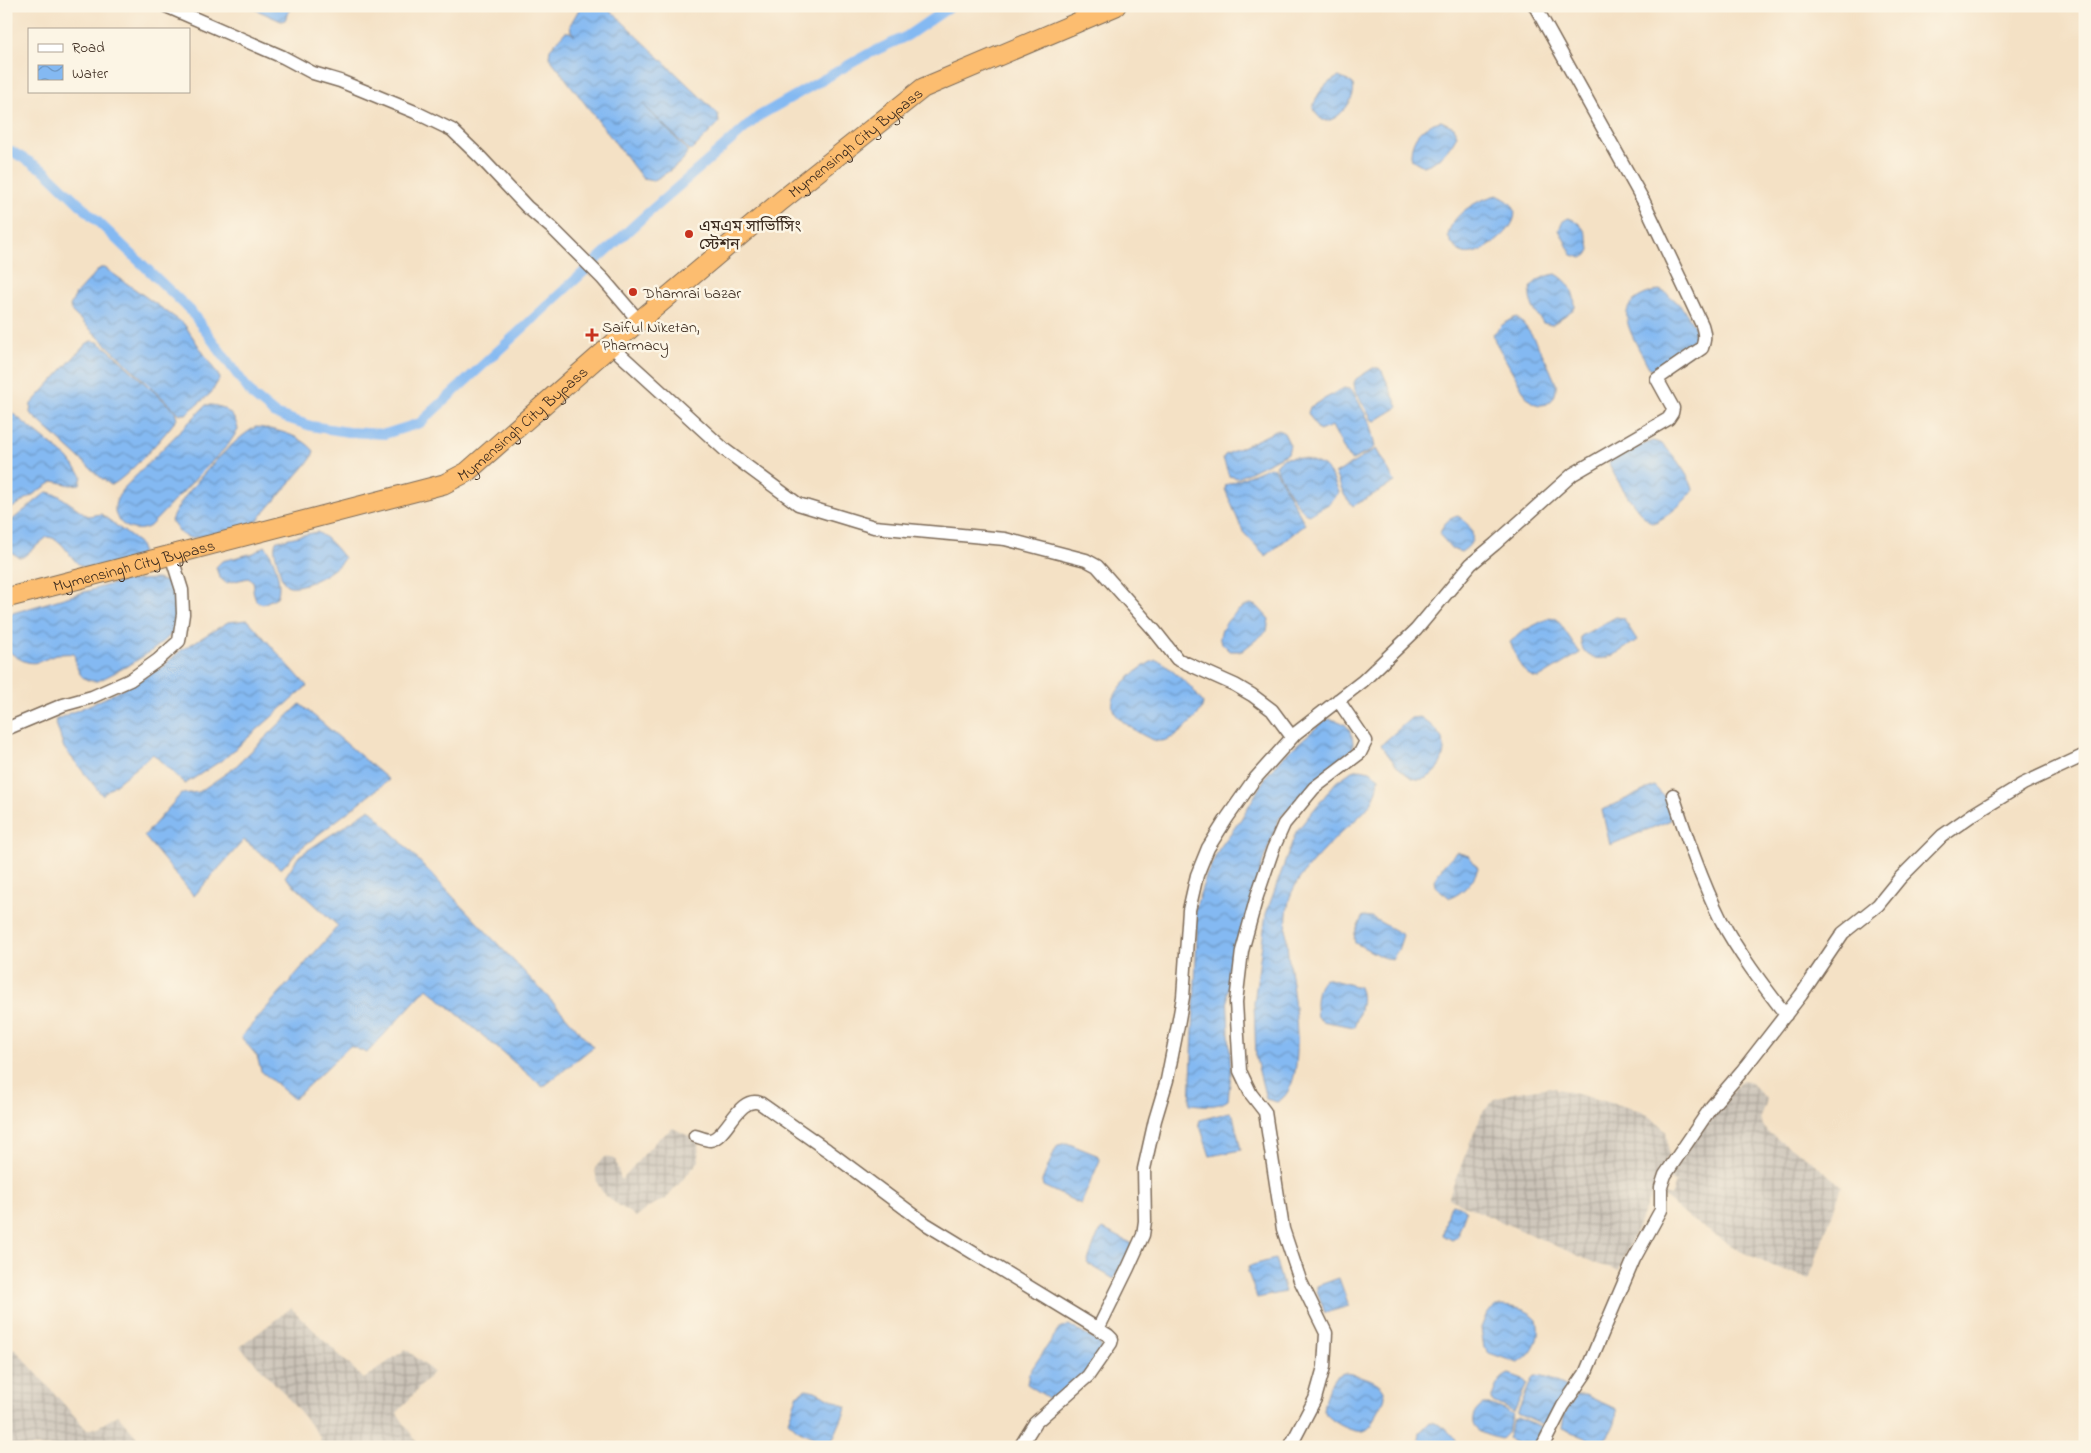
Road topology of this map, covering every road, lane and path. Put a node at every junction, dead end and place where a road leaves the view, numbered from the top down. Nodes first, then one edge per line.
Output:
1 (166, 6) edge
2 (1116, 6) edge
3 (1534, 6) edge
4 (639, 321) junction
5 (611, 346) junction
6 (171, 555) junction
7 (6, 598) edge
8 (1338, 700) junction
9 (6, 729) edge
10 (1292, 736) junction
11 (2085, 754) edge
12 (1673, 795) dead end
13 (1786, 1015) junction
14 (695, 1136) dead end
15 (1098, 1329) junction
16 (1020, 1447) edge
17 (1290, 1447) edge
18 (1542, 1447) edge

1 - 4 street
2 - 4 highway, Mymensingh City Bypass
3 - 8 street
4 - 5 highway, Mymensingh City Bypass
5 - 6 highway, Mymensingh City Bypass
5 - 10 street
6 - 7 highway, Mymensingh City Bypass
6 - 9 street
8 - 10 street
8 - 17 street
10 - 15 street
11 - 13 street
12 - 13 street
13 - 18 street
14 - 15 street
15 - 16 street

